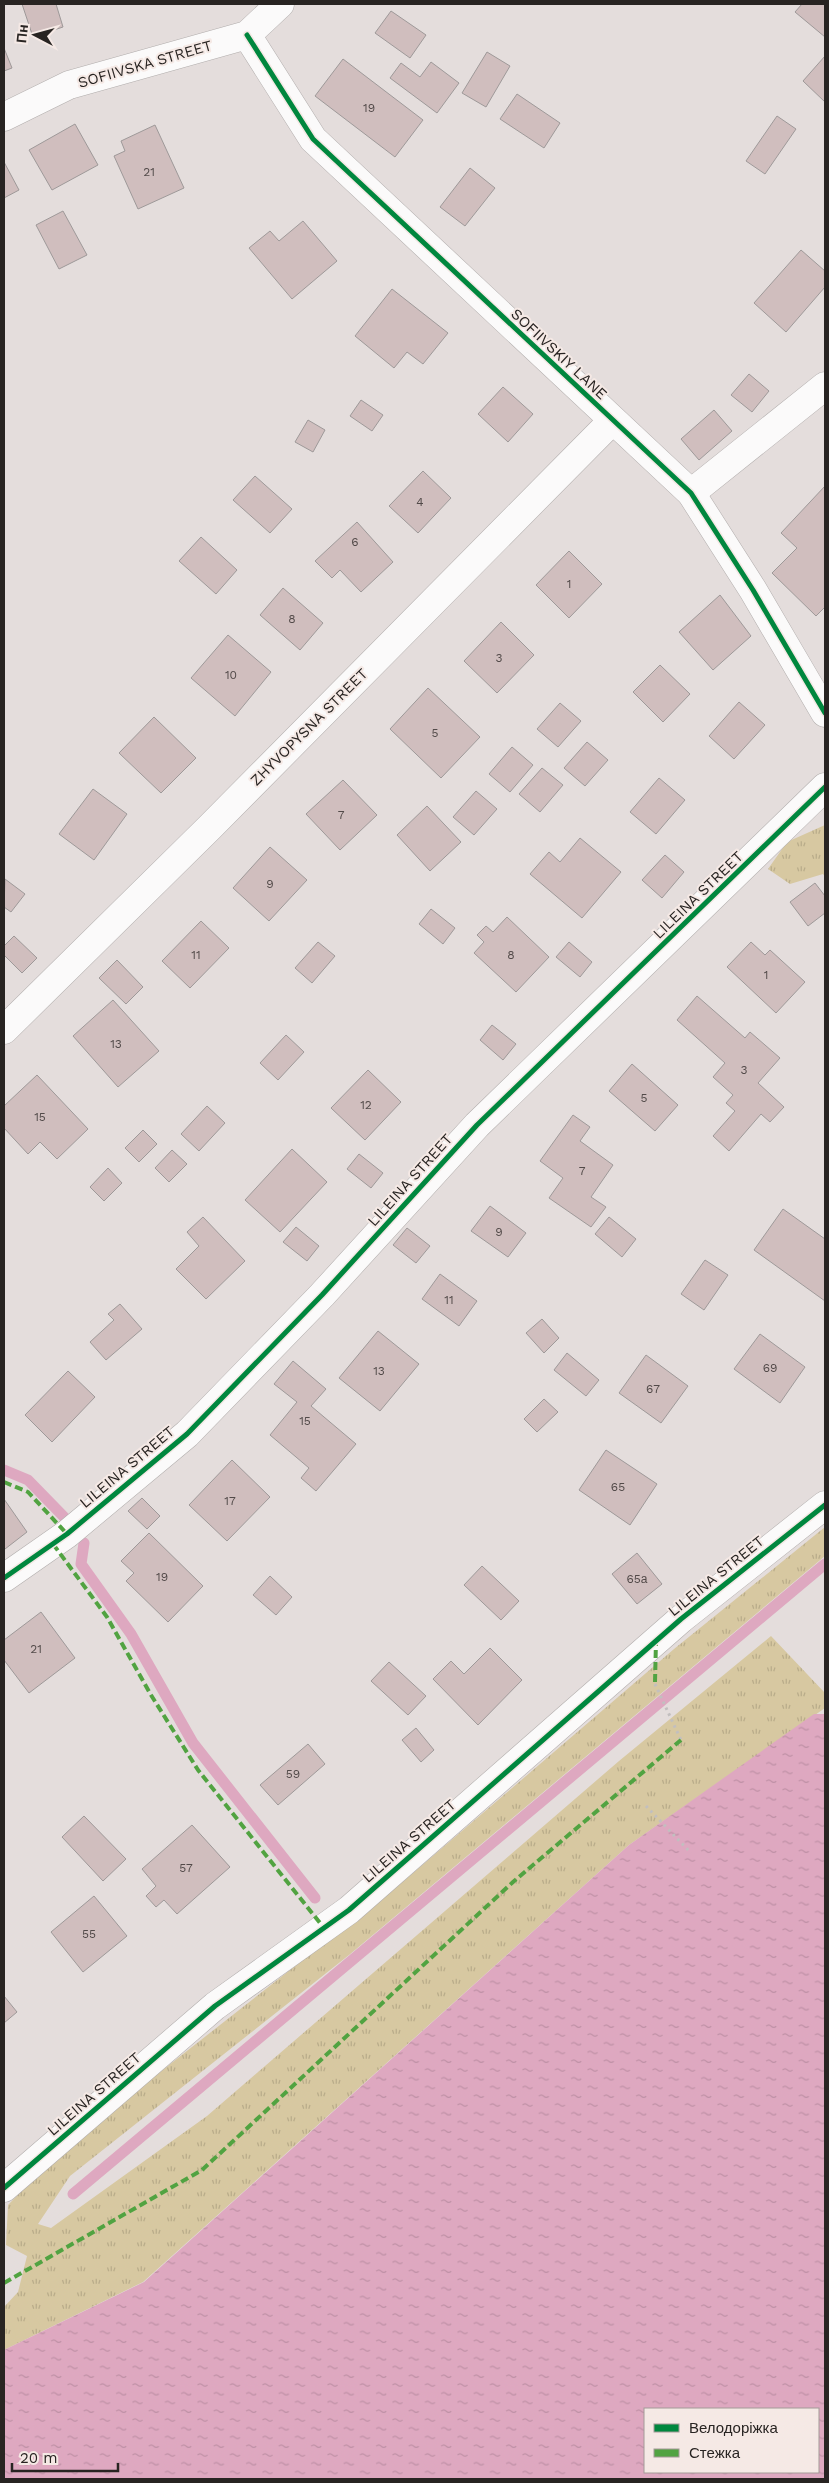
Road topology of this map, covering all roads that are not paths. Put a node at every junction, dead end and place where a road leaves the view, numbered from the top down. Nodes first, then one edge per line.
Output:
1 (280, 4) edge
2 (247, 35) junction
3 (4, 117) edge
4 (825, 386) edge
5 (612, 421) junction
6 (691, 493) junction
7 (825, 713) edge
8 (825, 787) edge
9 (4, 1030) edge
10 (825, 1505) edge
11 (4, 1578) edge
12 (4, 2188) edge

1 - 2 street, SOFIIVSKA STREET
2 - 3 street, SOFIIVSKA STREET
2 - 5 street, SOFIIVSKIY LANE
4 - 6 street
5 - 6 street, SOFIIVSKIY LANE
5 - 9 street, ZHYVOPYSNA STREET
6 - 7 street, SOFIIVSKIY LANE
8 - 11 street, LILEINA STREET
10 - 12 street, LILEINA STREET

